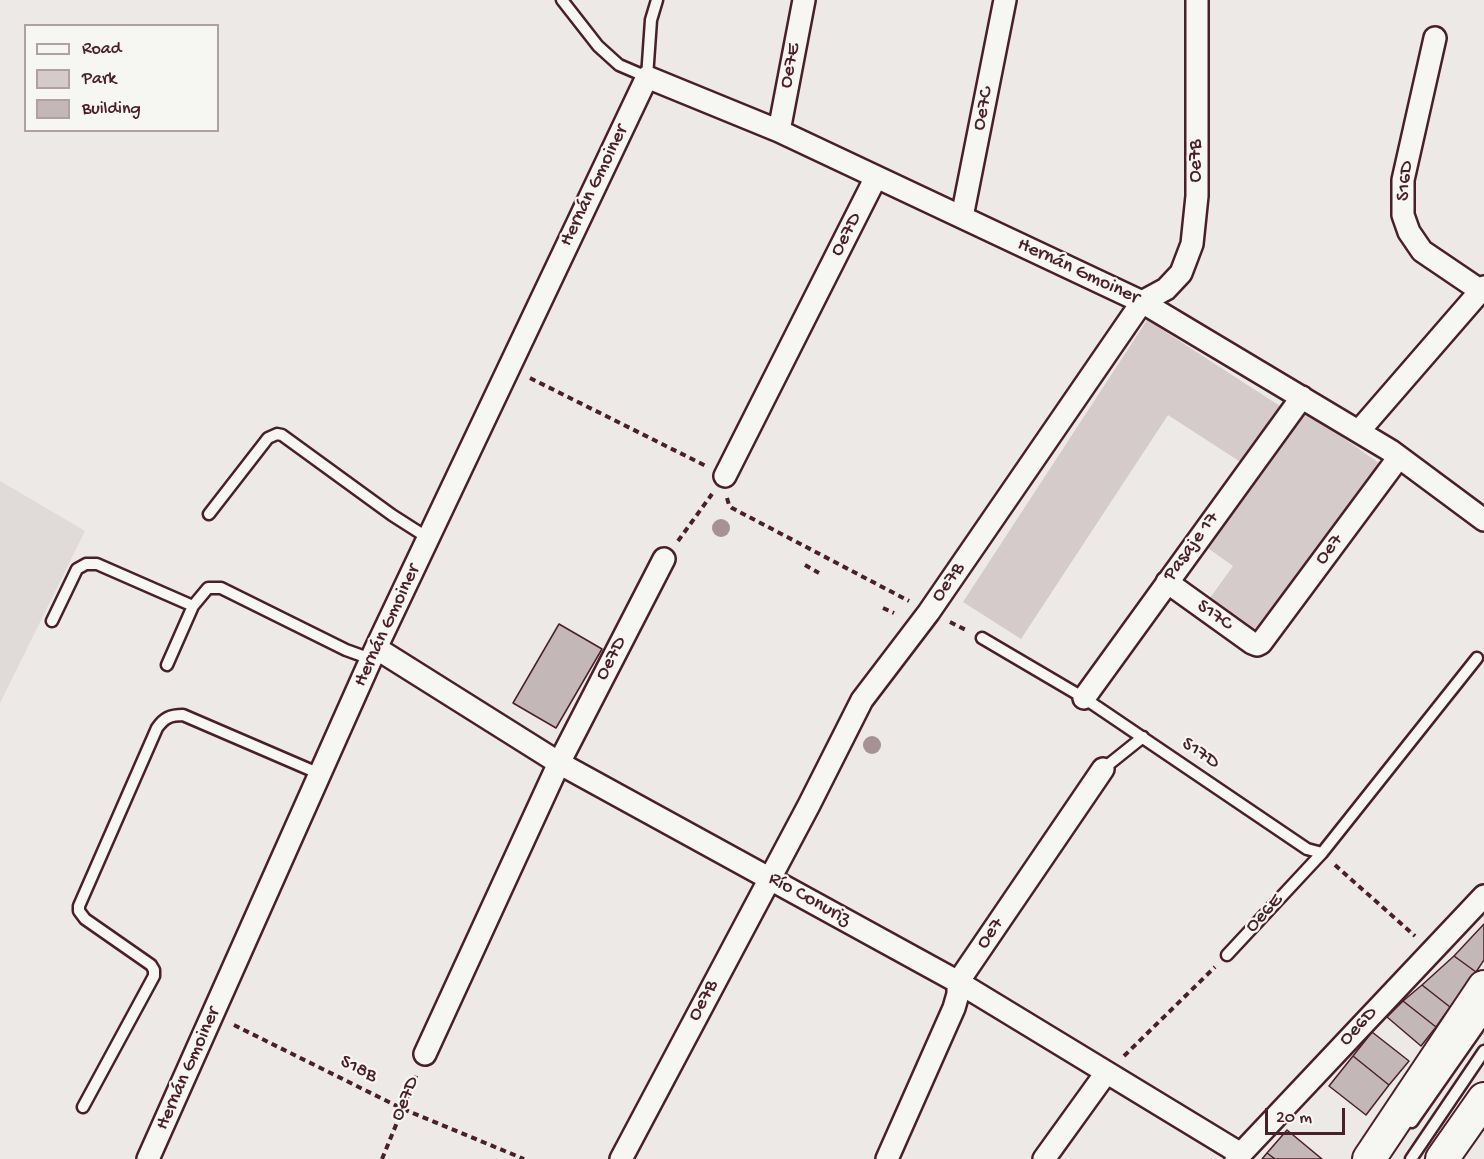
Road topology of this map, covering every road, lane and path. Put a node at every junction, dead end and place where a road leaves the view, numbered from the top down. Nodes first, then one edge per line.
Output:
1 (562, 0) edge
2 (657, 0) edge
3 (804, 0) edge
4 (1005, 0) edge
5 (1197, 0) edge
6 (1435, 38) dead end
7 (648, 77) junction
8 (779, 131) junction
9 (876, 177) junction
10 (962, 217) junction
11 (1482, 289) edge
12 (1142, 302) junction
13 (508, 367) junction
14 (1302, 397) junction
15 (1359, 431) junction
16 (1400, 457) junction
17 (725, 476) junction
18 (209, 514) dead end
19 (1484, 520) edge
20 (428, 538) junction
21 (664, 559) joint
22 (805, 565) dead end
23 (819, 573) dead end
24 (1167, 582) junction
25 (193, 606) junction
26 (884, 608) dead end
27 (929, 612) junction
28 (894, 613) dead end
29 (52, 621) dead end
30 (982, 638) joint
31 (1261, 643) joint
32 (374, 654) junction
33 (1477, 658) dead end
34 (167, 665) dead end
35 (1084, 698) junction
36 (1143, 737) junction
37 (559, 763) junction
38 (1103, 769) joint
39 (320, 774) junction
40 (1322, 853) junction
41 (769, 878) junction
42 (1484, 896) edge
43 (1431, 951) junction
44 (1227, 955) joint
45 (958, 982) junction
46 (1484, 987) edge
47 (214, 1014) junction
48 (1484, 1019) edge
49 (1484, 1051) edge
50 (425, 1054) joint
51 (1106, 1073) junction
52 (1484, 1099) edge
53 (84, 1107) dead end
54 (403, 1109) junction
55 (1405, 1132) dead end
56 (1238, 1156) edge
57 (148, 1159) edge
58 (382, 1159) edge
59 (524, 1159) edge
60 (621, 1159) edge
61 (887, 1159) edge
62 (1044, 1159) edge
63 (1369, 1159) edge
64 (1411, 1159) edge
65 (1442, 1159) edge

1 - 7 lane
2 - 7 lane
3 - 8 street, Oe7E
4 - 10 street, Oe7C
5 - 12 street, Oe7B
6 - 11 street, S16D
7 - 8 street, Hernán Gmoiner
7 - 13 street, Hernán Gmoiner
8 - 9 street, Hernán Gmoiner
9 - 10 street, Hernán Gmoiner
9 - 17 street, Oe7D
10 - 12 street, Hernán Gmoiner
11 - 15 street
12 - 14 street, Hernán Gmoiner
12 - 27 street, Oe7B
13 - 17 path
13 - 20 street, Hernán Gmoiner
14 - 15 street, Hernán Gmoiner
14 - 24 street, Pasaje 17
15 - 16 street, Hernán Gmoiner
16 - 19 street, Hernán Gmoiner
16 - 31 street, Oe7
17 - 21 path
17 - 27 path
18 - 20 lane
20 - 32 street, Hernán Gmoiner
21 - 37 street, Oe7D
22 - 23 path
24 - 31 street, S17C
24 - 35 street, Pasaje 17
25 - 29 lane
25 - 32 lane
25 - 34 lane
26 - 28 path
27 - 30 path
27 - 41 street, Oe7B
30 - 35 lane, S17D
32 - 37 street, Río Conuriz
32 - 39 street, Hernán Gmoiner
33 - 40 lane, Oe6E
35 - 36 lane, S17D
36 - 38 lane, Oe7
36 - 40 lane, S17D
37 - 41 street, Río Conuriz
37 - 50 street, Oe7D
38 - 45 street, Oe7
39 - 47 street, Hernán Gmoiner
39 - 53 lane
40 - 43 path
40 - 44 lane, Oe6E
41 - 45 street, Río Conuriz
41 - 60 street, Oe7B
42 - 43 street, Oe6D
43 - 56 street, Oe6D
44 - 51 path
45 - 51 street, Río Conuriz
45 - 61 street, Oe7
46 - 63 main road
47 - 54 path, S18B
47 - 57 street, Hernán Gmoiner
48 - 55 lane
49 - 64 lane
50 - 54 path, Oe7D
51 - 56 street, Río Conuriz
51 - 62 street
52 - 65 main road
54 - 58 path, Oe7D
54 - 59 path, S18B

